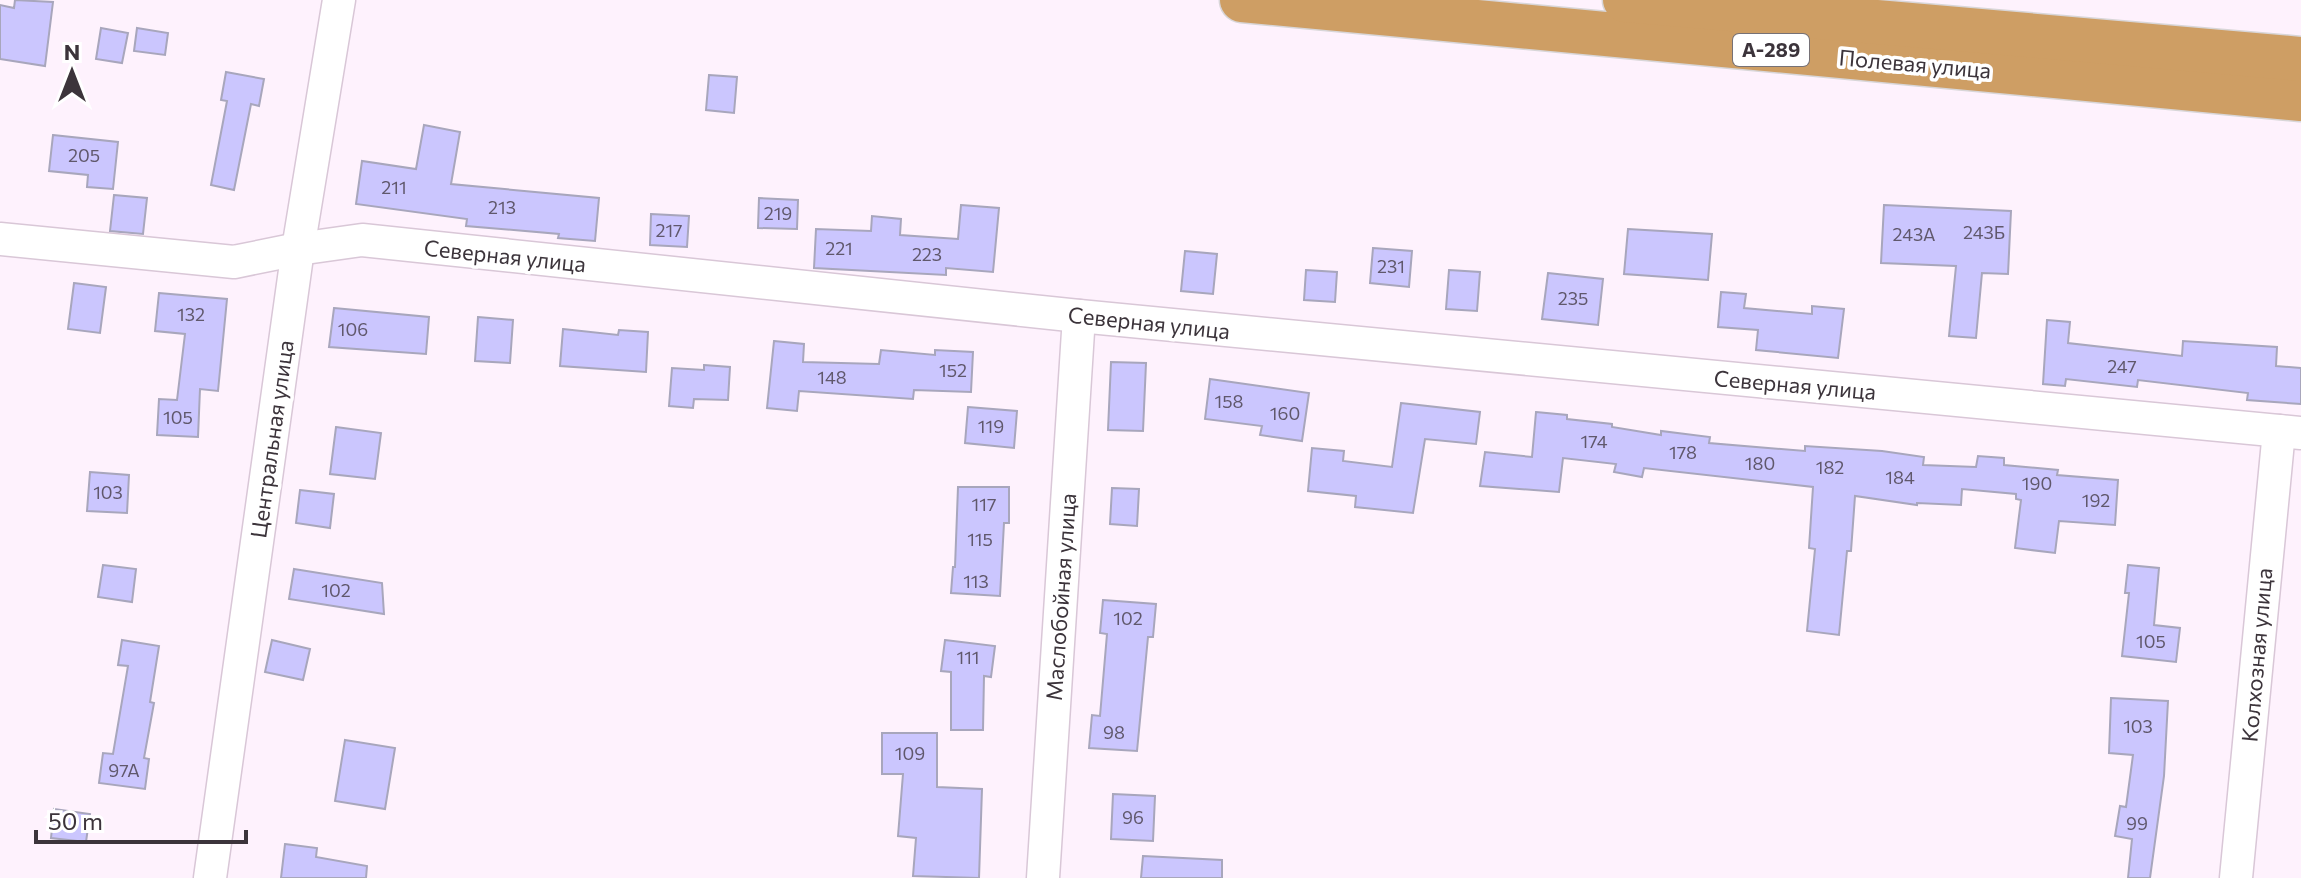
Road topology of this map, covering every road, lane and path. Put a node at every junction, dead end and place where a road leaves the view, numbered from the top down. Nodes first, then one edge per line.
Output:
1 (1242, 0) edge
2 (1625, 0) edge
3 (339, 2) edge
4 (2301, 59) edge
5 (2301, 99) edge
6 (0, 239) edge
7 (298, 249) junction
8 (1079, 316) junction
9 (2290, 432) edge
10 (210, 878) edge
11 (1043, 878) edge
12 (2236, 878) edge

1 - 5 highway, Полевая улица / А-289
2 - 4 highway, Полевая улица / А-289
3 - 7 street, Центральная улица
6 - 7 street, Северная улица
7 - 8 street, Северная улица
7 - 10 street, Центральная улица
8 - 9 street, Северная улица
8 - 11 street, Маслобойная улица
9 - 12 street, Колхозная улица

